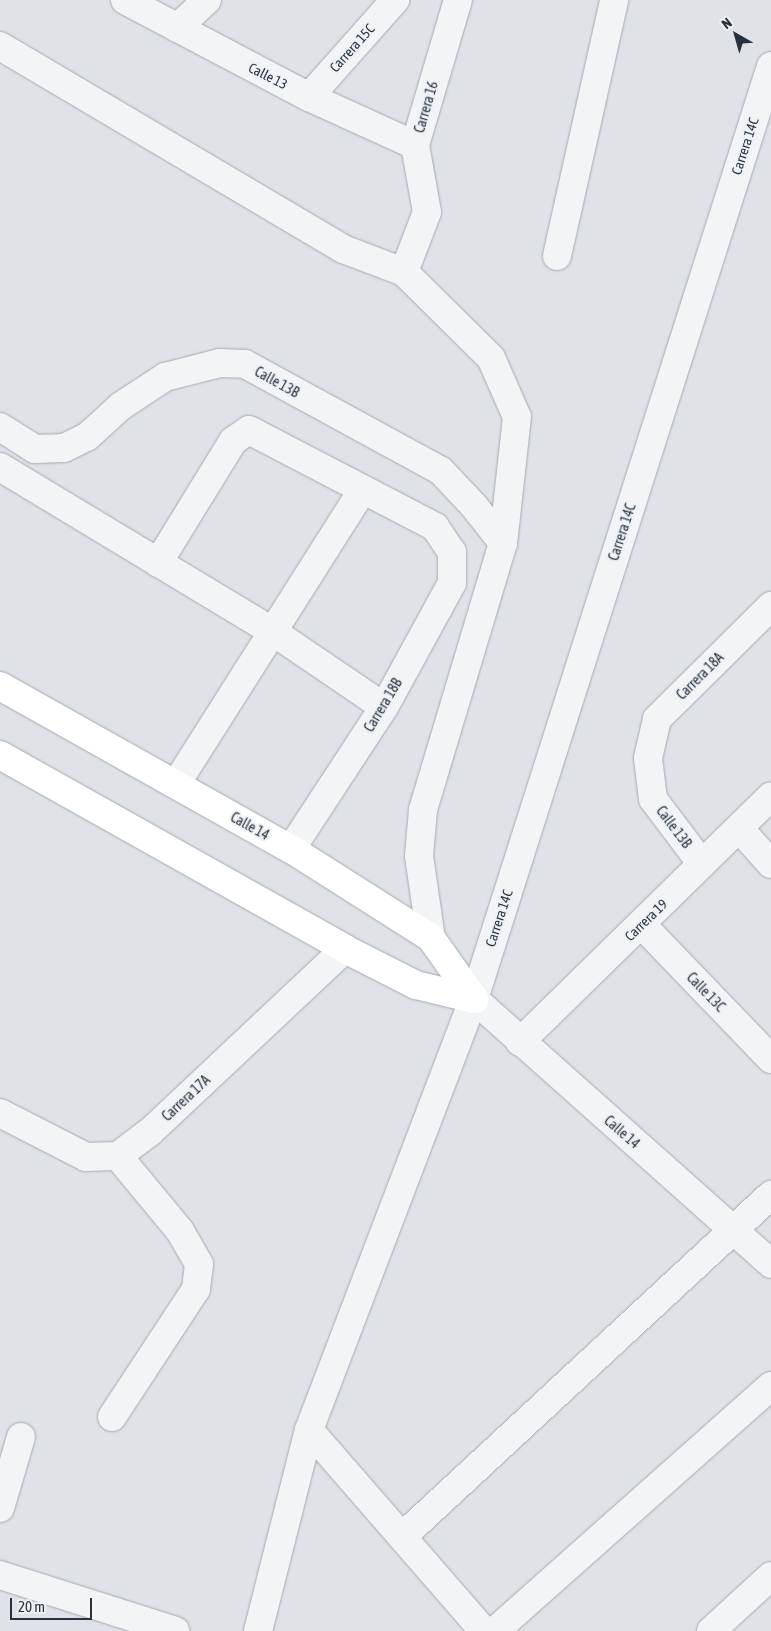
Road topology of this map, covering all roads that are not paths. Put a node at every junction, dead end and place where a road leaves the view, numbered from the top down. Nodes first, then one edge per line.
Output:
1 (125, 0) edge
2 (207, 0) edge
3 (395, 0) edge
4 (458, 0) edge
5 (614, 0) edge
6 (176, 28) junction
7 (0, 46) edge
8 (771, 66) edge
9 (309, 97) junction
10 (415, 145) junction
11 (557, 256) dead end
12 (404, 272) junction
13 (0, 427) edge
14 (0, 467) edge
15 (363, 489) junction
16 (503, 543) junction
17 (158, 563) junction
18 (771, 606) edge
19 (272, 631) junction
20 (0, 686) edge
21 (384, 707) junction
22 (0, 755) edge
23 (648, 758) joint
24 (176, 784) junction
25 (771, 796) edge
26 (738, 828) junction
27 (291, 849) junction
28 (702, 864) junction
29 (771, 864) edge
30 (642, 925) junction
31 (431, 938) junction
32 (345, 949) junction
33 (474, 999) junction
34 (520, 1042) junction
35 (771, 1059) edge
36 (0, 1113) edge
37 (118, 1156) junction
38 (771, 1195) edge
39 (734, 1231) junction
40 (771, 1264) edge
41 (771, 1386) edge
42 (112, 1417) dead end
43 (309, 1430) junction
44 (21, 1437) dead end
45 (0, 1508) edge
46 (403, 1536) junction
47 (0, 1575) edge
48 (771, 1576) edge
49 (175, 1631) edge
50 (258, 1631) edge
51 (484, 1631) edge
52 (495, 1631) edge
53 (711, 1631) edge

1 - 6 street, Calle 13
2 - 6 street
3 - 9 street, Carrera 15C
4 - 10 street, Carrera 16
5 - 11 street
6 - 9 street, Calle 13
7 - 12 street
8 - 33 street, Carrera 14C
9 - 10 street, Calle 13
10 - 12 street, Carrera 16
12 - 16 street
13 - 16 street, Calle 13B
14 - 17 street
15 - 17 street
15 - 19 street
15 - 21 street, Carrera 18B
16 - 31 street
17 - 19 street
18 - 23 street, Carrera 18A
19 - 21 street
19 - 24 street
20 - 24 main road, Calle 14
21 - 27 street, Carrera 18B
22 - 32 main road, Calle 14
23 - 28 street, Calle 13B
24 - 27 main road, Calle 14
25 - 26 street, Carrera 19
26 - 28 street, Carrera 19
26 - 29 street
27 - 31 main road, Calle 14
28 - 30 street, Carrera 19
30 - 34 street, Carrera 19
30 - 35 street, Calle 13C
31 - 33 main road, Calle 14
32 - 33 main road, Calle 14
32 - 37 street, Carrera 17A
33 - 34 street, Calle 14
33 - 43 street, Carrera 14C
34 - 39 street, Calle 14
36 - 37 street
37 - 42 street
38 - 39 street
39 - 40 street, Calle 14
39 - 46 street
41 - 52 street
43 - 46 street
43 - 50 street, Carrera 14C
44 - 45 street
46 - 51 street
47 - 49 street
48 - 53 street

